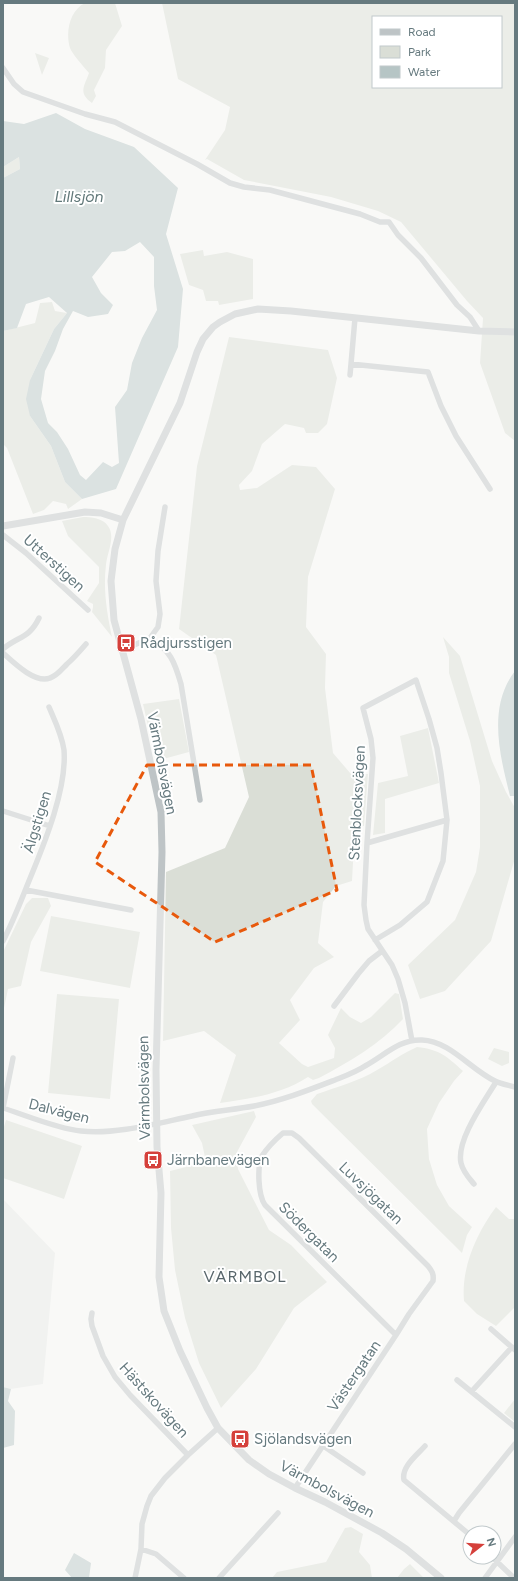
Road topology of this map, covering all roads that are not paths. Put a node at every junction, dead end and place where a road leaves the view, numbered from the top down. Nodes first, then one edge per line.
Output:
1 (3, 68) edge
2 (355, 318) junction
3 (479, 331) junction
4 (515, 332) edge
5 (351, 364) junction
6 (350, 375) dead end
7 (490, 489) dead end
8 (166, 507) dead end
9 (123, 520) junction
10 (3, 526) edge
11 (3, 535) edge
12 (88, 610) dead end
13 (39, 618) dead end
14 (150, 638) junction
15 (86, 644) dead end
16 (3, 649) edge
17 (123, 650) junction
18 (3, 653) edge
19 (49, 708) dead end
20 (200, 800) dead end
21 (3, 811) edge
22 (447, 820) junction
23 (50, 826) junction
24 (367, 843) junction
25 (26, 890) junction
26 (131, 910) dead end
27 (3, 940) edge
28 (375, 940) junction
29 (382, 951) junction
30 (334, 1006) dead end
31 (412, 1041) junction
32 (13, 1058) dead end
33 (496, 1082) junction
34 (515, 1087) edge
35 (3, 1108) edge
36 (157, 1124) junction
37 (286, 1133) joint
38 (474, 1184) dead end
39 (434, 1278) joint
40 (92, 1313) dead end
41 (491, 1329) dead end
42 (396, 1335) junction
43 (514, 1349) edge
44 (457, 1380) dead end
45 (472, 1391) junction
46 (515, 1427) edge
47 (218, 1428) junction
48 (515, 1444) edge
49 (322, 1445) junction
50 (425, 1446) dead end
51 (188, 1455) junction
52 (363, 1473) dead end
53 (295, 1488) junction
54 (278, 1514) dead end
55 (454, 1522) junction
56 (462, 1528) edge
57 (515, 1537) edge
58 (141, 1549) junction
59 (502, 1555) edge
60 (495, 1565) edge
61 (500, 1565) edge
62 (135, 1578) edge
63 (184, 1578) edge
64 (219, 1578) edge
65 (441, 1578) edge
66 (486, 1578) edge
67 (514, 1578) edge

1 - 3 street
2 - 3 street, Värmbolsvägen
2 - 5 street
2 - 9 street, Värmbolsvägen
3 - 4 street, Värmbolsvägen
5 - 6 street
5 - 7 street
8 - 14 street
9 - 10 street
9 - 17 street, Värmbolsvägen
11 - 12 street, Utterstigen
13 - 16 street
14 - 17 street
14 - 20 street
15 - 18 street
17 - 36 street, Värmbolsvägen
19 - 23 street, Älgstigen
21 - 23 street
22 - 24 street
22 - 24 street, Stenblocksvägen
22 - 28 street, Stenblocksvägen
23 - 25 street, Älgstigen
24 - 28 street, Stenblocksvägen
25 - 26 street
25 - 27 street, Älgstigen
28 - 29 street, Stenblocksvägen
29 - 30 street
29 - 31 street, Stenblocksvägen
31 - 33 street
31 - 36 street
32 - 35 street
33 - 34 street
33 - 38 street
35 - 36 street, Dalvägen
36 - 47 street, Värmbolsvägen
37 - 39 street, Luvsjögatan
37 - 42 street, Södergatan
39 - 42 street, Västergatan
40 - 51 street, Hästskovägen
41 - 43 street
42 - 49 street, Västergatan
43 - 45 street
44 - 45 street
45 - 46 street
47 - 51 street
47 - 53 street, Värmbolsvägen
48 - 55 street
49 - 52 street
49 - 53 street, Västergatan
50 - 55 street
51 - 58 street
53 - 65 street, Värmbolsvägen
54 - 64 street
55 - 56 street
57 - 59 street
58 - 62 street
58 - 63 street
60 - 66 street
61 - 67 street

